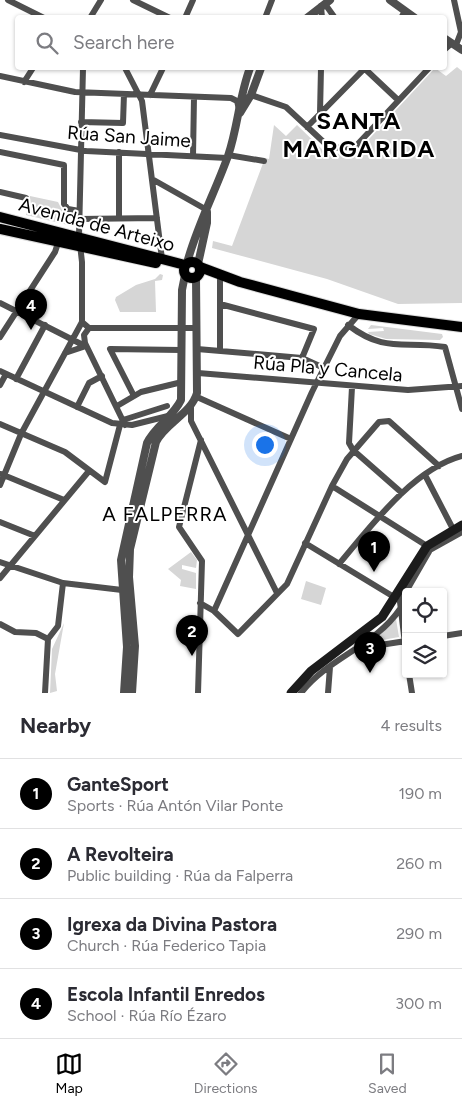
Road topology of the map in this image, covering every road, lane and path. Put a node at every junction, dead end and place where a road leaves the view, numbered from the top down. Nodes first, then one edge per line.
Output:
1 (8, 0) edge
2 (101, 0) edge
3 (133, 0) edge
4 (193, 0) edge
5 (272, 0) edge
6 (454, 0) edge
7 (392, 1) edge
8 (327, 2) edge
9 (23, 3) edge
10 (403, 14) edge
11 (40, 15) edge
12 (92, 15) edge
13 (159, 15) edge
14 (186, 15) edge
15 (266, 15) edge
16 (311, 15) edge
17 (323, 15) edge
18 (334, 15) edge
19 (457, 46) edge
20 (32, 70) edge
21 (83, 70) edge
22 (126, 70) edge
23 (162, 70) edge
24 (249, 70) edge
25 (260, 70) edge
26 (321, 70) edge
27 (362, 70) edge
28 (366, 70) edge
29 (427, 70) edge
30 (0, 76) edge
31 (24, 82) junction
32 (82, 92) junction
33 (124, 94) junction
34 (241, 94) junction
35 (140, 95) junction
36 (150, 95) junction
37 (251, 95) junction
38 (194, 97) junction
39 (231, 98) junction
40 (398, 100) junction
41 (320, 113) junction
42 (239, 115) junction
43 (81, 122) junction
44 (307, 127) junction
45 (0, 135) edge
46 (80, 150) junction
47 (0, 152) edge
48 (119, 152) junction
49 (149, 153) junction
50 (193, 156) junction
51 (227, 157) junction
52 (264, 162) dead end
53 (152, 179) junction
54 (0, 192) edge
55 (26, 198) dead end
56 (207, 210) junction
57 (79, 211) junction
58 (0, 217) edge
59 (119, 218) junction
60 (157, 218) junction
61 (79, 219) junction
62 (0, 229) edge
63 (78, 236) junction
64 (58, 243) junction
65 (80, 248) junction
66 (162, 259) junction
67 (192, 269) junction
68 (220, 278) junction
69 (240, 282) junction
70 (0, 303) edge
71 (220, 304) junction
72 (16, 311) junction
73 (359, 314) junction
74 (82, 322) junction
75 (45, 324) junction
76 (348, 325) junction
77 (462, 327) edge
78 (89, 328) junction
79 (181, 328) junction
80 (197, 328) junction
81 (2, 329) edge
82 (0, 337) edge
83 (73, 338) junction
84 (86, 346) junction
85 (197, 349) junction
86 (182, 350) junction
87 (220, 351) junction
88 (65, 353) junction
89 (302, 358) junction
90 (324, 368) junction
91 (3, 372) edge
92 (198, 373) junction
93 (102, 376) junction
94 (16, 379) junction
95 (182, 382) junction
96 (317, 383) junction
97 (0, 385) edge
98 (352, 387) junction
99 (459, 387) edge
100 (44, 392) junction
101 (182, 393) junction
102 (134, 396) junction
103 (195, 400) junction
104 (117, 406) junction
105 (167, 406) dead end
106 (77, 407) junction
107 (462, 409) edge
108 (168, 416) junction
109 (177, 418) junction
110 (191, 420) junction
111 (123, 423) junction
112 (0, 424) edge
113 (22, 434) junction
114 (291, 439) junction
115 (201, 440) junction
116 (353, 450) junction
117 (462, 456) edge
118 (439, 466) junction
119 (89, 471) junction
120 (2, 474) edge
121 (425, 475) junction
122 (0, 485) edge
123 (332, 486) junction
124 (402, 493) junction
125 (64, 500) junction
126 (381, 517) junction
127 (0, 522) edge
128 (462, 525) edge
129 (458, 531) edge
130 (248, 535) junction
131 (35, 536) junction
132 (305, 543) junction
133 (427, 546) junction
134 (0, 562) edge
135 (339, 564) junction
136 (10, 566) junction
137 (0, 578) edge
138 (62, 583) junction
139 (122, 590) junction
140 (277, 594) junction
141 (394, 597) junction
142 (200, 603) junction
143 (400, 608) junction
144 (214, 611) junction
145 (0, 624) edge
146 (404, 633) edge
147 (462, 633) edge
148 (447, 635) edge
149 (48, 639) junction
150 (402, 642) edge
151 (358, 649) junction
152 (330, 667) junction
153 (410, 678) edge
154 (45, 693) edge
155 (124, 693) edge
156 (132, 693) edge
157 (198, 693) edge
158 (292, 693) edge
159 (301, 693) edge
160 (328, 693) edge
161 (412, 693) edge

1 - 9 street
2 - 12 street
3 - 13 street
4 - 14 street
5 - 15 street
6 - 19 street
7 - 10 street
8 - 16 street
8 - 17 street
8 - 18 street
9 - 11 street
20 - 31 street
21 - 32 street
22 - 35 street
23 - 36 street
24 - 34 street
25 - 37 street
26 - 41 street
27 - 41 street
28 - 40 street
29 - 40 street
30 - 31 street
31 - 32 street
32 - 33 street
32 - 43 street
33 - 35 street
33 - 43 street
34 - 39 street
34 - 42 street
35 - 36 street
35 - 49 street
36 - 38 street
37 - 42 street
37 - 44 street
38 - 39 street
38 - 50 street
39 - 42 street
40 - 44 street
41 - 44 street
42 - 51 street
43 - 46 street
45 - 46 street, Rúa San Jaime
46 - 48 street, Rúa San Jaime
46 - 57 street
47 - 57 street
48 - 49 street, Rúa San Jaime
48 - 59 street
49 - 50 street, Rúa San Jaime
49 - 53 street
50 - 51 street, Rúa San Jaime
51 - 52 street, Rúa San Jaime
51 - 56 street
53 - 56 street
53 - 60 street
54 - 55 street
56 - 67 street
57 - 61 street
58 - 63 main road, Avenida de Arteixo
59 - 60 street
59 - 61 street
60 - 66 street
61 - 63 street
62 - 64 main road, Avenida de Arteixo
63 - 65 street
63 - 66 main road, Avenida de Arteixo
64 - 65 main road, Avenida de Arteixo
64 - 72 street
65 - 67 main road, Avenida de Arteixo
65 - 74 street
66 - 67 main road, Avenida de Arteixo
67 - 68 main road, Avenida de Arteixo
67 - 69 main road, Avenida de Arteixo
67 - 79 street
67 - 80 street
68 - 69 main road, Avenida de Arteixo
68 - 71 street
69 - 73 main road, Avenida de Arteixo
70 - 72 street
71 - 87 street
71 - 89 street
72 - 75 street
72 - 81 street
73 - 76 street
73 - 77 main road, Avenida de Arteixo
74 - 78 street
74 - 83 street
75 - 83 street
75 - 94 street
76 - 90 street
76 - 99 street
78 - 79 street
78 - 84 street
79 - 80 street
79 - 86 street
80 - 85 street
81 - 82 street
83 - 84 street
83 - 88 street
84 - 88 street
84 - 93 street
85 - 87 street
85 - 92 street
86 - 95 street
86 - 102 street
87 - 89 street
88 - 100 street
89 - 90 street
90 - 96 street
91 - 94 street
91 - 97 street
92 - 96 street, Rúa Pla y Cancela
92 - 103 street
93 - 104 street
93 - 106 street
94 - 100 street
95 - 101 street
95 - 102 street
96 - 98 street, Rúa Pla y Cancela
96 - 114 street
98 - 99 street, Rúa Pla y Cancela
98 - 116 street
99 - 107 street
100 - 106 street
100 - 113 street
101 - 103 street
101 - 108 street
102 - 104 street
103 - 109 street
103 - 110 street
103 - 114 street
104 - 111 street
105 - 111 street
106 - 111 street
108 - 111 street
108 - 139 street
109 - 110 street
109 - 156 street
110 - 115 street
111 - 119 street
112 - 113 street
113 - 119 street
113 - 120 street
114 - 130 street
115 - 130 street
115 - 142 street
116 - 118 street
116 - 123 street
116 - 124 street
117 - 118 street
118 - 121 street
119 - 125 street
120 - 122 street
120 - 125 street
121 - 124 street
121 - 129 street
123 - 126 street
123 - 132 street
124 - 126 street
125 - 131 street
126 - 133 street
126 - 135 street
127 - 131 street
128 - 129 main road
129 - 133 main road
129 - 143 street
130 - 140 street
130 - 144 street
131 - 136 street
132 - 135 street
132 - 140 street
133 - 141 main road
134 - 136 street
135 - 141 street
136 - 137 street
136 - 138 street
138 - 139 street
138 - 149 street
139 - 155 street
140 - 144 street
141 - 158 main road
142 - 144 street
142 - 157 street
143 - 146 street
143 - 151 street
145 - 149 street
147 - 148 street
149 - 154 street
150 - 151 street
151 - 152 street
152 - 159 street
152 - 160 street
153 - 161 street

